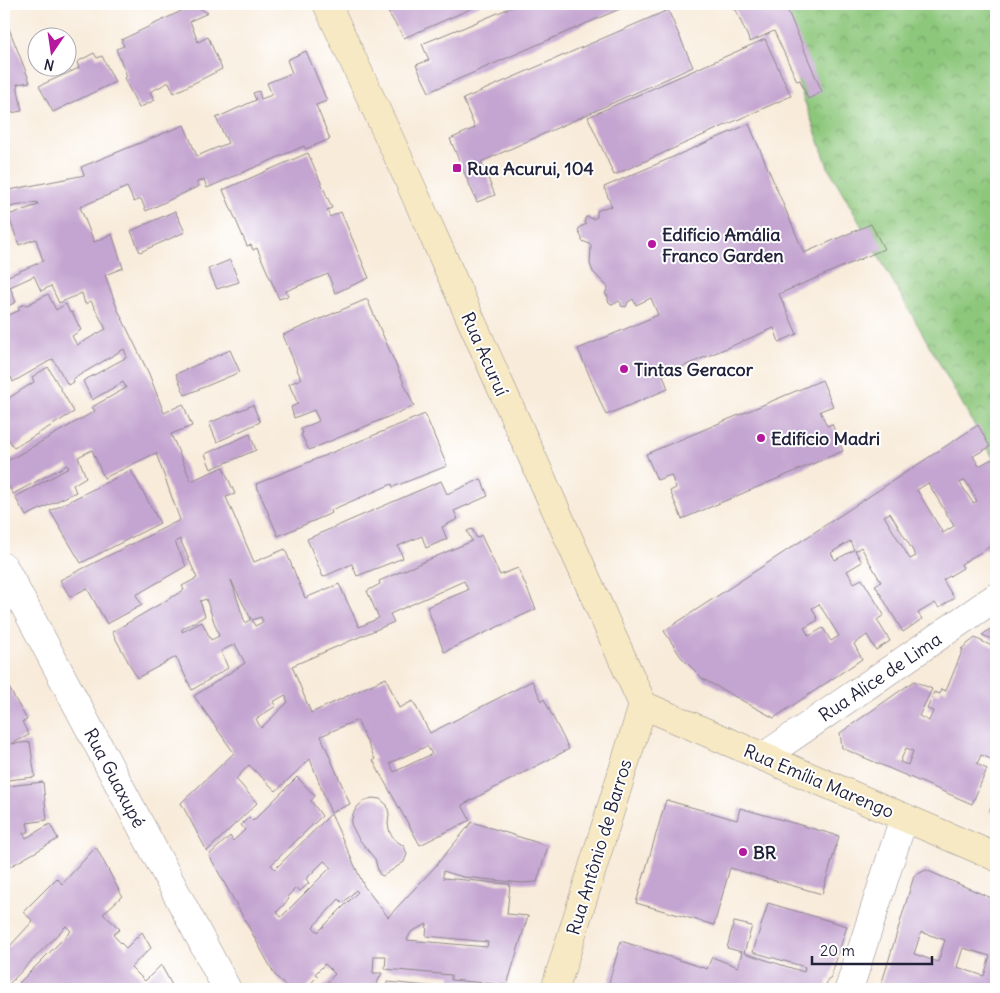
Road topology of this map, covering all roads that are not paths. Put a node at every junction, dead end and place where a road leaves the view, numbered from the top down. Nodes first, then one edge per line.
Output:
1 (327, 4) edge
2 (4, 567) edge
3 (996, 597) edge
4 (642, 705) junction
5 (763, 757) junction
6 (904, 817) junction
7 (996, 857) edge
8 (227, 989) edge
9 (555, 989) edge
10 (849, 989) edge

1 - 4 main road, Rua Acuruí
2 - 8 street, Rua Guaxupé
3 - 5 street, Rua Alice de Lima
4 - 5 main road, Rua Emília Marengo
4 - 9 main road, Rua Antônio de Barros
5 - 6 main road, Rua Emília Marengo
6 - 7 main road, Rua Emília Marengo
6 - 10 street

